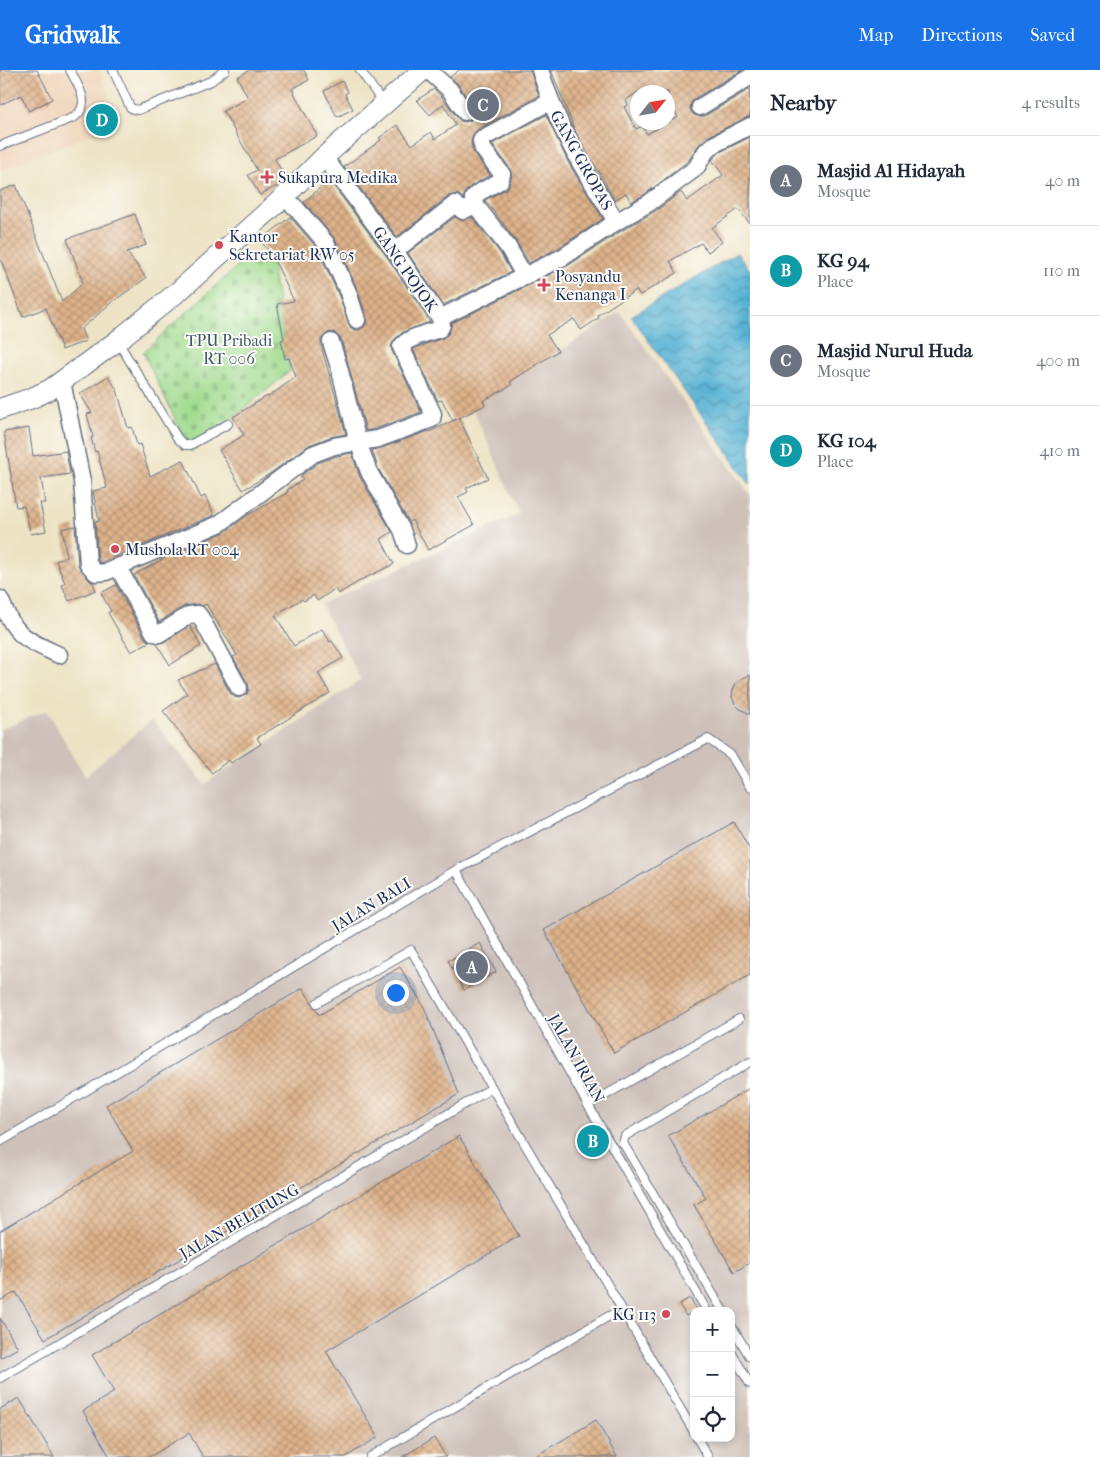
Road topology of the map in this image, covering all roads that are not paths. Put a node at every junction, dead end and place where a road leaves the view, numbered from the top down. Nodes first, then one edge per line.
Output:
1 (70, 70) edge
2 (113, 70) edge
3 (224, 70) edge
4 (360, 70) edge
5 (423, 70) edge
6 (428, 70) edge
7 (540, 70) edge
8 (750, 77) edge
9 (551, 101) junction
10 (383, 103) junction
11 (700, 108) dead end
12 (465, 112) dead end
13 (750, 126) edge
14 (0, 146) edge
15 (324, 157) junction
16 (284, 197) junction
17 (476, 204) junction
18 (616, 222) junction
19 (395, 251) junction
20 (525, 277) junction
21 (440, 318) junction
22 (357, 320) dead end
23 (117, 341) junction
24 (330, 342) dead end
25 (62, 380) junction
26 (0, 409) edge
27 (228, 424) dead end
28 (358, 442) junction
29 (408, 545) dead end
30 (118, 567) junction
31 (0, 599) edge
32 (59, 655) dead end
33 (239, 688) dead end
34 (750, 787) edge
35 (456, 870) junction
36 (316, 1004) dead end
37 (738, 1019) dead end
38 (750, 1062) edge
39 (492, 1088) junction
40 (588, 1106) junction
41 (0, 1142) edge
42 (705, 1307) edge
43 (720, 1307) edge
44 (621, 1308) junction
45 (735, 1332) edge
46 (750, 1357) edge
47 (735, 1359) edge
48 (0, 1378) edge
49 (750, 1384) edge
50 (690, 1425) edge
51 (699, 1442) edge
52 (370, 1457) edge
53 (708, 1457) edge

1 - 14 lane
2 - 3 lane
4 - 10 lane
5 - 10 street
6 - 12 street
7 - 9 street, GANG GROPAS
8 - 11 street
9 - 17 street
9 - 18 street, GANG GROPAS
10 - 15 street
13 - 18 street, GANG POJOK
15 - 16 street
15 - 19 street, GANG POJOK
16 - 22 street
16 - 23 street
17 - 19 street
17 - 20 street
18 - 20 street, GANG POJOK
19 - 21 street, GANG POJOK
20 - 21 street, GANG POJOK
21 - 28 street
23 - 25 street
23 - 27 lane
24 - 28 street
25 - 26 street
25 - 30 street
28 - 29 street
28 - 30 street
30 - 33 street
31 - 32 street
34 - 35 lane, JALAN BALI
35 - 40 lane, JALAN IRIAN
35 - 41 lane, JALAN BALI
36 - 39 lane
37 - 40 lane
38 - 43 lane
39 - 44 lane
39 - 48 lane, JALAN BELITUNG
40 - 42 lane, JALAN IRIAN
44 - 50 lane
44 - 52 lane
45 - 46 lane
47 - 49 lane
51 - 53 lane

